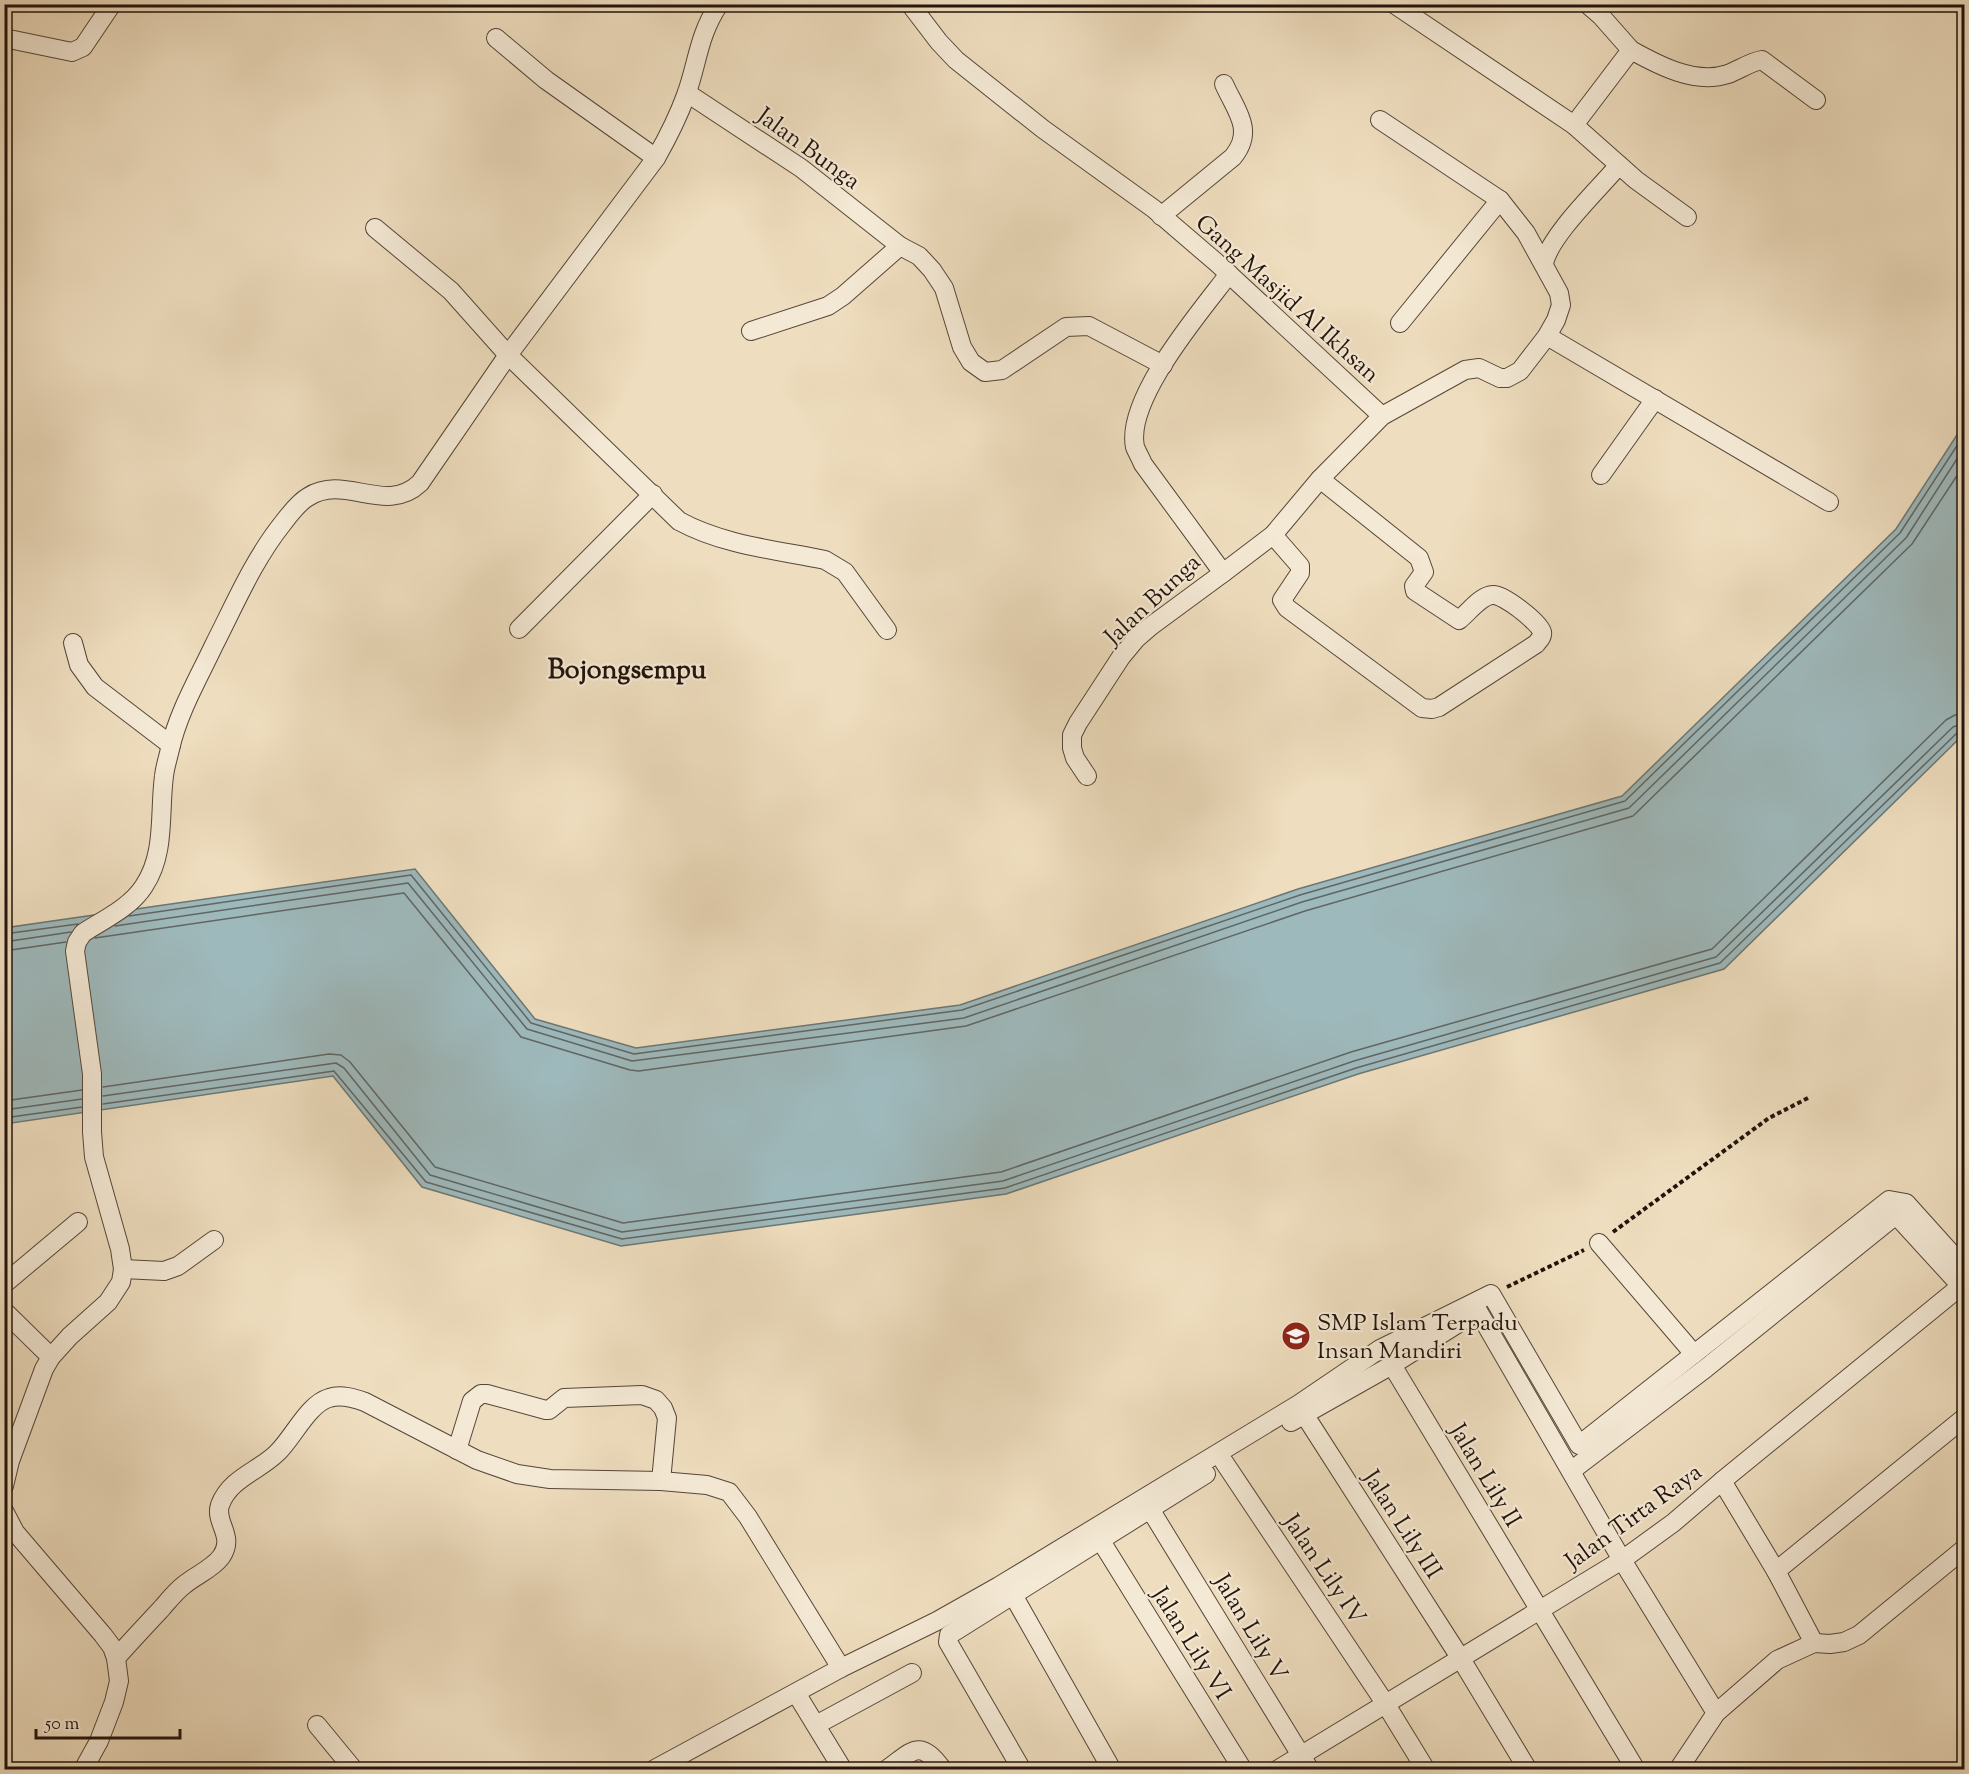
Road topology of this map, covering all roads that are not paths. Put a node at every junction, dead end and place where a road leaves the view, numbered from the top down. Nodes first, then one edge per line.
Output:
1 (112, 4) edge
2 (719, 4) edge
3 (910, 4) edge
4 (1394, 4) edge
5 (1587, 4) edge
6 (4, 38) edge
7 (496, 38) dead end
8 (1631, 50) junction
9 (1224, 84) dead end
10 (687, 93) junction
11 (1816, 100) dead end
12 (1380, 120) dead end
13 (1574, 125) junction
14 (656, 158) junction
15 (1619, 165) junction
16 (1500, 200) junction
17 (1161, 216) junction
18 (1687, 217) dead end
19 (375, 228) dead end
20 (900, 246) junction
21 (1544, 263) junction
22 (1229, 274) junction
23 (1400, 323) dead end
24 (751, 331) dead end
25 (1547, 336) junction
26 (508, 355) junction
27 (1164, 365) junction
28 (1655, 399) junction
29 (1382, 416) junction
30 (1601, 475) dead end
31 (1320, 479) junction
32 (653, 494) junction
33 (1829, 502) dead end
34 (1273, 535) junction
35 (1222, 573) junction
36 (519, 629) dead end
37 (887, 630) dead end
38 (73, 643) dead end
39 (171, 746) junction
40 (1087, 776) dead end
41 (78, 1222) dead end
42 (214, 1240) dead end
43 (1599, 1243) road end
44 (1965, 1259) edge
45 (123, 1269) junction
46 (4, 1284) edge
47 (1963, 1287) edge
48 (4, 1311) edge
49 (1694, 1354) junction
50 (51, 1357) junction
51 (1392, 1365) junction
52 (1304, 1414) junction
53 (1965, 1418) edge
54 (457, 1450) junction
55 (1224, 1462) junction
56 (1571, 1471) junction
57 (662, 1481) junction
58 (1722, 1481) junction
59 (4, 1486) edge
60 (1150, 1509) junction
61 (4, 1511) edge
62 (1101, 1541) junction
63 (1965, 1549) edge
64 (1622, 1560) junction
65 (1776, 1571) junction
66 (1013, 1595) junction
67 (1539, 1610) junction
68 (1814, 1643) junction
69 (116, 1658) junction
70 (1461, 1659) junction
71 (841, 1668) junction
72 (912, 1673) dead end
73 (796, 1692) junction
74 (1385, 1703) junction
75 (1716, 1713) junction
76 (317, 1725) dead end
77 (816, 1725) junction
78 (1305, 1762) edge
79 (86, 1769) edge
80 (354, 1770) edge
81 (653, 1770) edge
82 (843, 1770) edge
83 (886, 1770) edge
84 (943, 1770) edge
85 (1022, 1770) edge
86 (1112, 1770) edge
87 (1243, 1770) edge
88 (1276, 1770) edge
89 (1425, 1770) edge
90 (1528, 1770) edge
91 (1636, 1770) edge
92 (1678, 1770) edge

1 - 6 street
2 - 10 street
3 - 17 street, Gang Masjid Al Ikhsan
4 - 13 street
5 - 8 street
7 - 14 street
8 - 11 street
8 - 13 street
9 - 17 street, Gang Masjid Al Ikhsan
10 - 14 street
10 - 20 street, Jalan Bunga
12 - 16 street
13 - 15 street
14 - 26 street
15 - 18 street
15 - 21 street
16 - 21 street
16 - 23 street
17 - 22 street, Gang Masjid Al Ikhsan
19 - 26 street
20 - 24 street
20 - 27 street, Jalan Bunga
21 - 25 street
22 - 27 street, Jalan Bunga
22 - 29 street, Gang Masjid Al Ikhsan
25 - 28 street
25 - 29 street
26 - 32 street
26 - 39 street
27 - 35 street, Jalan Bunga
28 - 30 street
28 - 33 street
29 - 31 street
31 - 34 street
31 - 34 street
32 - 36 street
32 - 37 street
34 - 35 street
35 - 40 street, Jalan Bunga
38 - 39 street
39 - 45 street
41 - 46 street
42 - 45 street
43 - 49 street
44 - 49 street
45 - 50 street
47 - 56 street
47 - 58 street
48 - 50 street
49 - 71 street
50 - 59 street
51 - 52 street
51 - 56 street
51 - 67 street, Jalan Lily II
52 - 55 street
52 - 70 street, Jalan Lily III
53 - 65 street
54 - 57 street
54 - 57 street
54 - 69 street
55 - 60 street
55 - 74 street, Jalan Lily IV
56 - 64 street
57 - 71 street
58 - 64 street, Jalan Tirta Raya
58 - 65 street, Jalan Tirta Raya
60 - 62 street
60 - 78 street, Jalan Lily V
61 - 69 street
62 - 66 street
62 - 87 street, Jalan Lily VI
63 - 68 street
64 - 67 street, Jalan Tirta Raya
64 - 75 street
65 - 68 street, Jalan Tirta Raya
66 - 85 street
66 - 86 street
67 - 70 street, Jalan Tirta Raya
67 - 91 street, Jalan Lily II
68 - 75 street
69 - 79 street
70 - 74 street, Jalan Tirta Raya
70 - 90 street, Jalan Lily III
71 - 73 street
72 - 77 street
73 - 77 street
73 - 81 street
74 - 78 street, Jalan Tirta Raya
74 - 89 street, Jalan Lily IV
75 - 92 street
76 - 80 street
77 - 82 street
78 - 88 street, Jalan Tirta Raya
83 - 84 street

